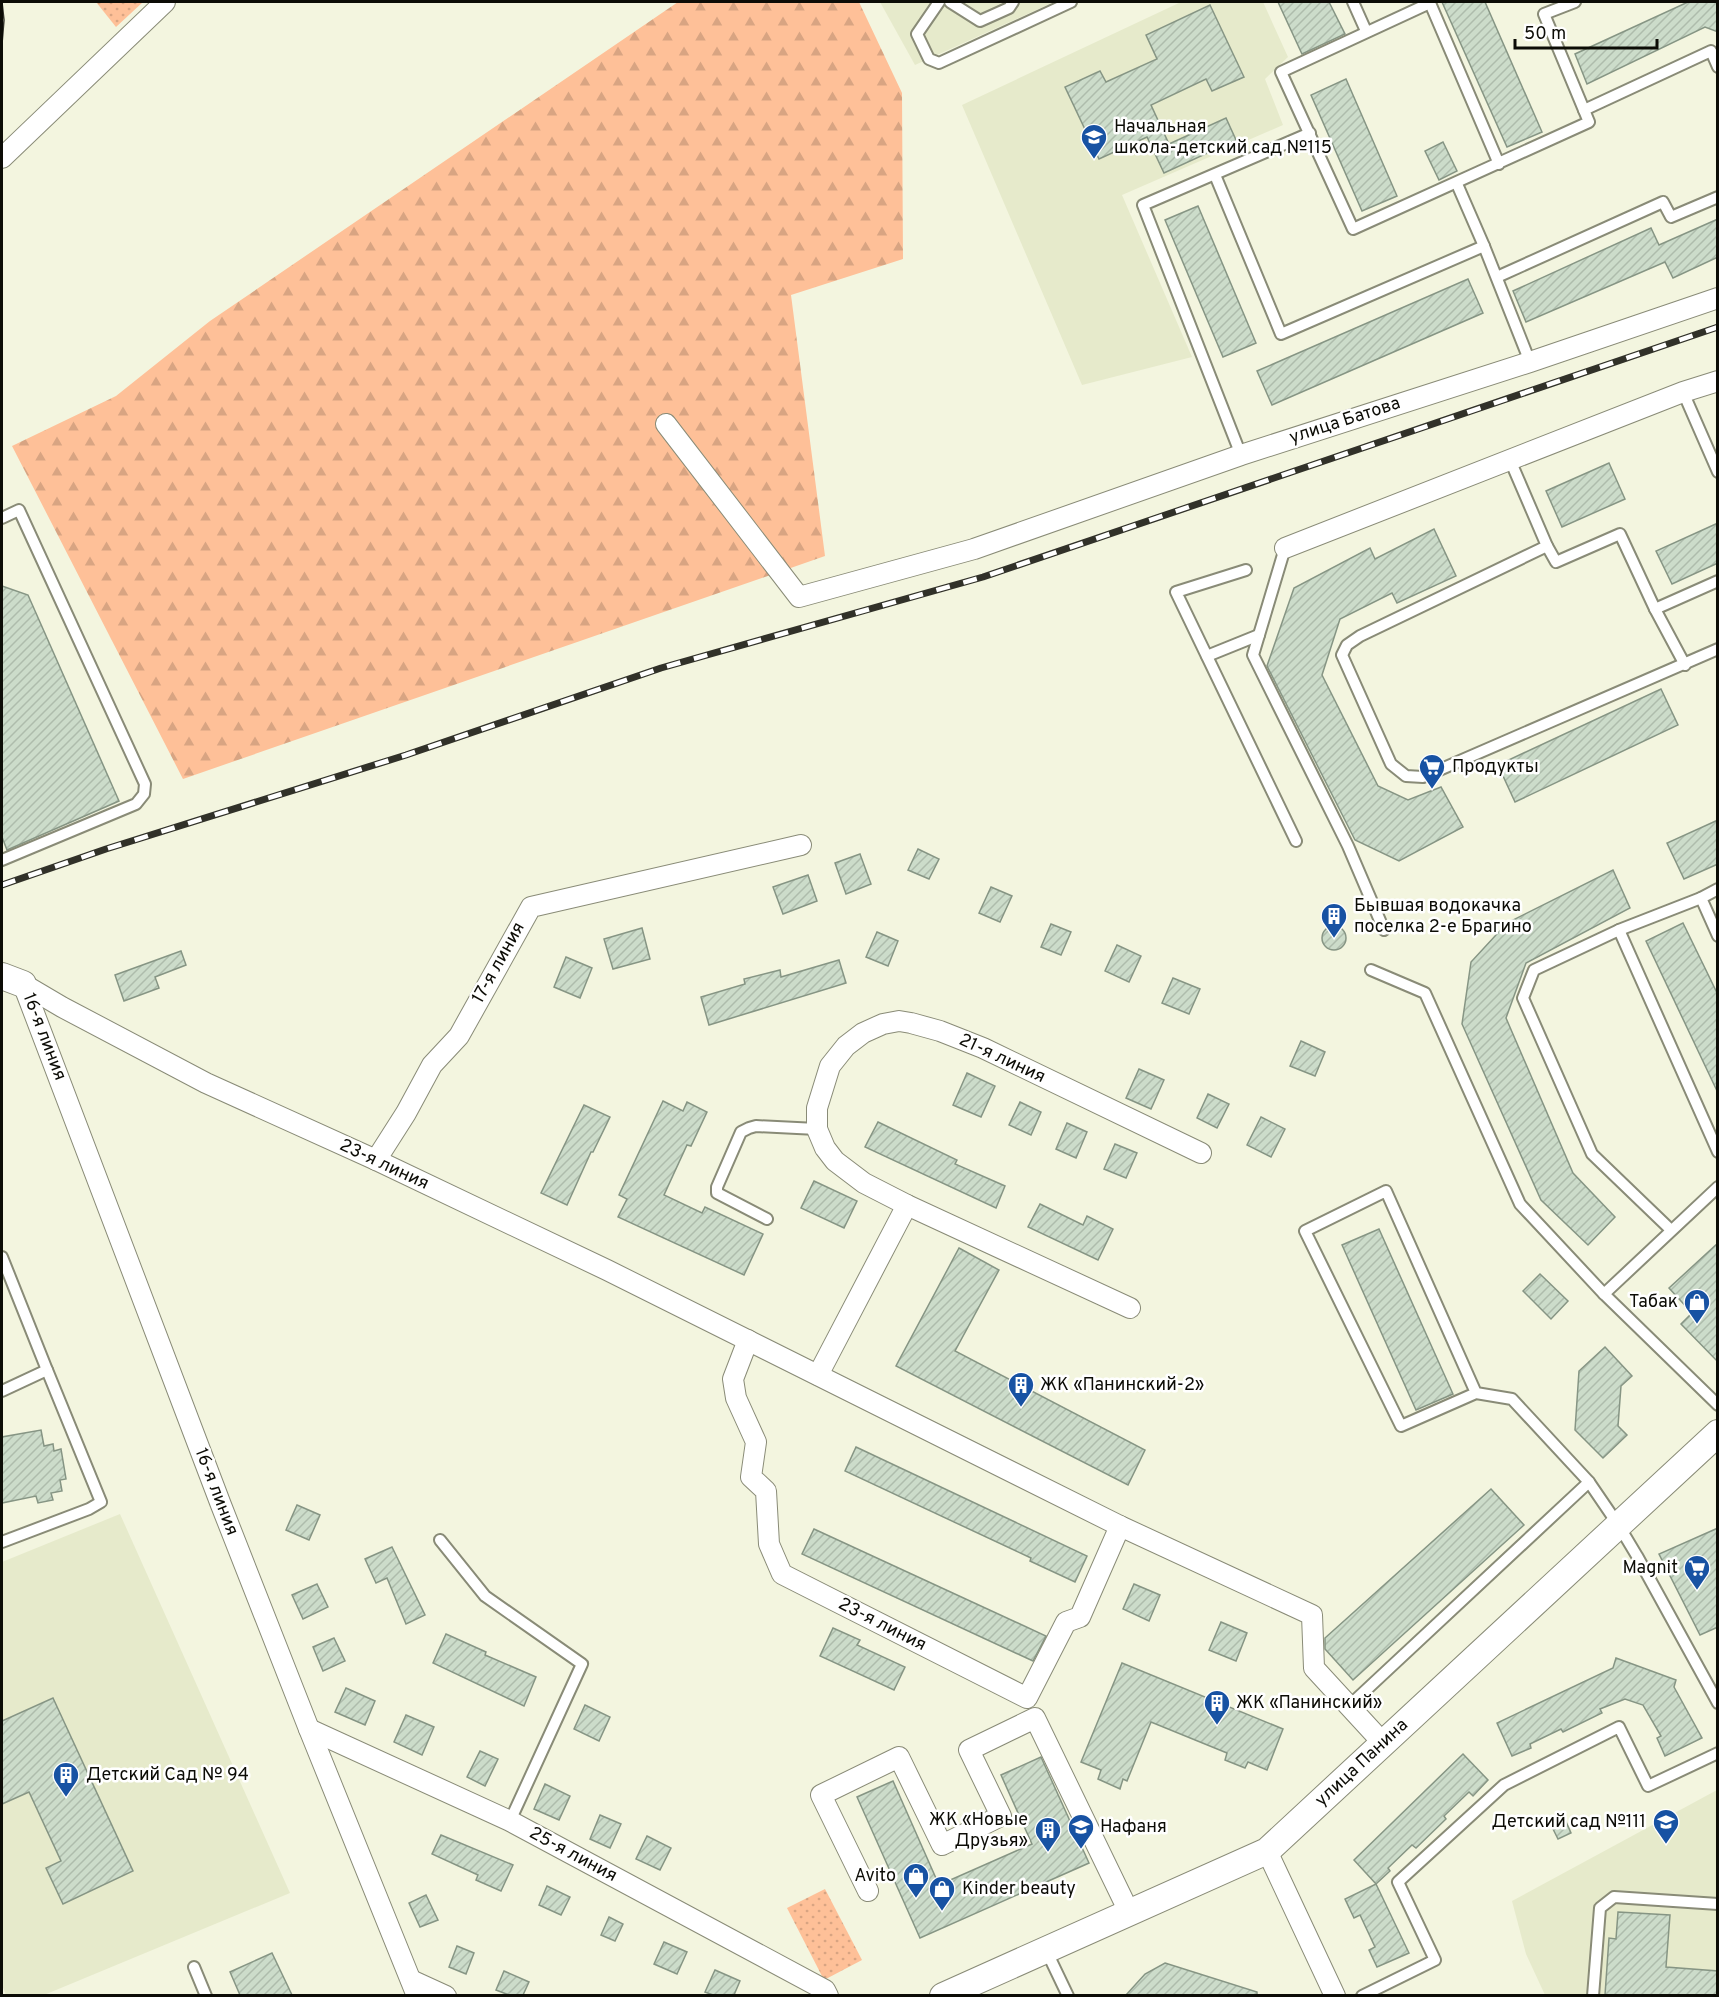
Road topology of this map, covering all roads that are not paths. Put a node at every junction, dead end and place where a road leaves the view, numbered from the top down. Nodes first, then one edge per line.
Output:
1 (165, 2) edge
2 (939, 2) edge
3 (950, 2) edge
4 (1013, 2) edge
5 (1071, 2) edge
6 (1353, 2) edge
7 (1575, 2) edge
8 (1366, 31) junction
9 (1718, 67) edge
10 (1584, 110) junction
11 (1310, 133) junction
12 (2, 158) edge
13 (1499, 164) junction
14 (1215, 175) junction
15 (1457, 184) junction
16 (1718, 197) edge
17 (1484, 246) junction
18 (1497, 277) junction
19 (1718, 298) edge
20 (1530, 362) junction
21 (1718, 381) edge
22 (1683, 392) junction
23 (666, 424) dead end
24 (1241, 455) junction
25 (1510, 460) junction
26 (1718, 472) edge
27 (2, 518) edge
28 (1547, 546) junction
29 (1285, 548) joint
30 (1246, 570) dead end
31 (1718, 581) edge
32 (1655, 609) junction
33 (1259, 635) junction
34 (1718, 649) edge
35 (1207, 656) junction
36 (1684, 665) junction
37 (1296, 841) dead end
38 (801, 845) dead end
39 (2, 860) edge
40 (1718, 890) edge
41 (1701, 898) junction
42 (1384, 930) dead end
43 (1619, 930) junction
44 (1718, 936) edge
45 (1371, 970) dead end
46 (12, 980) edge
47 (818, 1129) junction
48 (1718, 1152) edge
49 (1201, 1153) dead end
50 (376, 1160) junction
51 (1718, 1187) edge
52 (907, 1205) junction
53 (767, 1219) dead end
54 (1671, 1230) junction
55 (2, 1257) edge
56 (4, 1269) edge
57 (1604, 1294) junction
58 (1130, 1308) dead end
59 (748, 1340) junction
60 (47, 1370) junction
61 (818, 1375) junction
62 (2, 1391) edge
63 (1476, 1393) junction
64 (1718, 1405) edge
65 (1718, 1433) edge
66 (1589, 1482) junction
67 (1120, 1526) junction
68 (1619, 1526) junction
69 (440, 1540) dead end
70 (2, 1542) edge
71 (1718, 1703) edge
72 (1350, 1705) junction
73 (309, 1729) junction
74 (1383, 1743) junction
75 (1718, 1753) edge
76 (510, 1821) junction
77 (1267, 1851) junction
78 (868, 1891) dead end
79 (1718, 1904) edge
80 (1129, 1912) junction
81 (1046, 1949) junction
82 (194, 1967) dead end
83 (414, 1988) edge
84 (206, 1995) edge
85 (446, 1995) edge
86 (828, 1995) edge
87 (944, 1995) edge
88 (1068, 1995) edge
89 (1335, 1995) edge
90 (1362, 1995) edge
91 (1593, 1995) edge

1 - 12 street
2 - 5 lane
3 - 4 lane
6 - 8 lane
7 - 10 lane
8 - 11 lane
8 - 13 lane
9 - 10 lane
10 - 13 lane
11 - 14 lane
11 - 15 lane
13 - 15 lane
14 - 17 lane
14 - 24 lane
15 - 17 lane
16 - 18 lane
17 - 18 lane
18 - 20 lane
19 - 20 street, улица Батова
20 - 24 street, улица Батова
21 - 22 street
22 - 25 street
22 - 26 lane
23 - 24 street, улица Батова
25 - 28 lane
25 - 29 street
27 - 39 lane
28 - 32 lane
28 - 36 lane
29 - 33 lane
30 - 35 lane
31 - 32 lane
32 - 36 lane
33 - 35 lane
33 - 42 lane
34 - 36 lane
35 - 37 lane
38 - 50 street, 17-я линия
40 - 41 lane
41 - 43 lane
41 - 44 lane
43 - 48 lane
43 - 54 lane
45 - 57 lane
46 - 50 street, 23-я линия
46 - 73 street, 16-я линия
47 - 49 street, 21-я линия
47 - 52 street
47 - 53 lane
50 - 59 street, 23-я линия
51 - 54 lane
52 - 58 street
52 - 61 street
54 - 57 lane
55 - 56 lane
56 - 60 lane
57 - 64 lane
59 - 61 street, 23-я линия
59 - 67 street, 23-я линия
60 - 62 lane
60 - 70 lane
61 - 67 street, 23-я линия
63 - 63 lane
63 - 66 lane
65 - 68 street, улица Панина
66 - 68 lane
66 - 72 lane
67 - 72 street, 23-я линия
68 - 71 lane
68 - 74 street, улица Панина
69 - 76 lane
72 - 74 street, 23-я линия
73 - 76 street, 25-я линия
73 - 83 street, 16-я линия
74 - 77 street, улица Панина
75 - 90 lane
76 - 86 street, 25-я линия
77 - 80 street, улица Панина
77 - 89 street
78 - 80 street
79 - 91 lane
80 - 81 street, улица Панина
81 - 87 street, улица Панина
81 - 88 lane
82 - 84 lane
83 - 85 street

